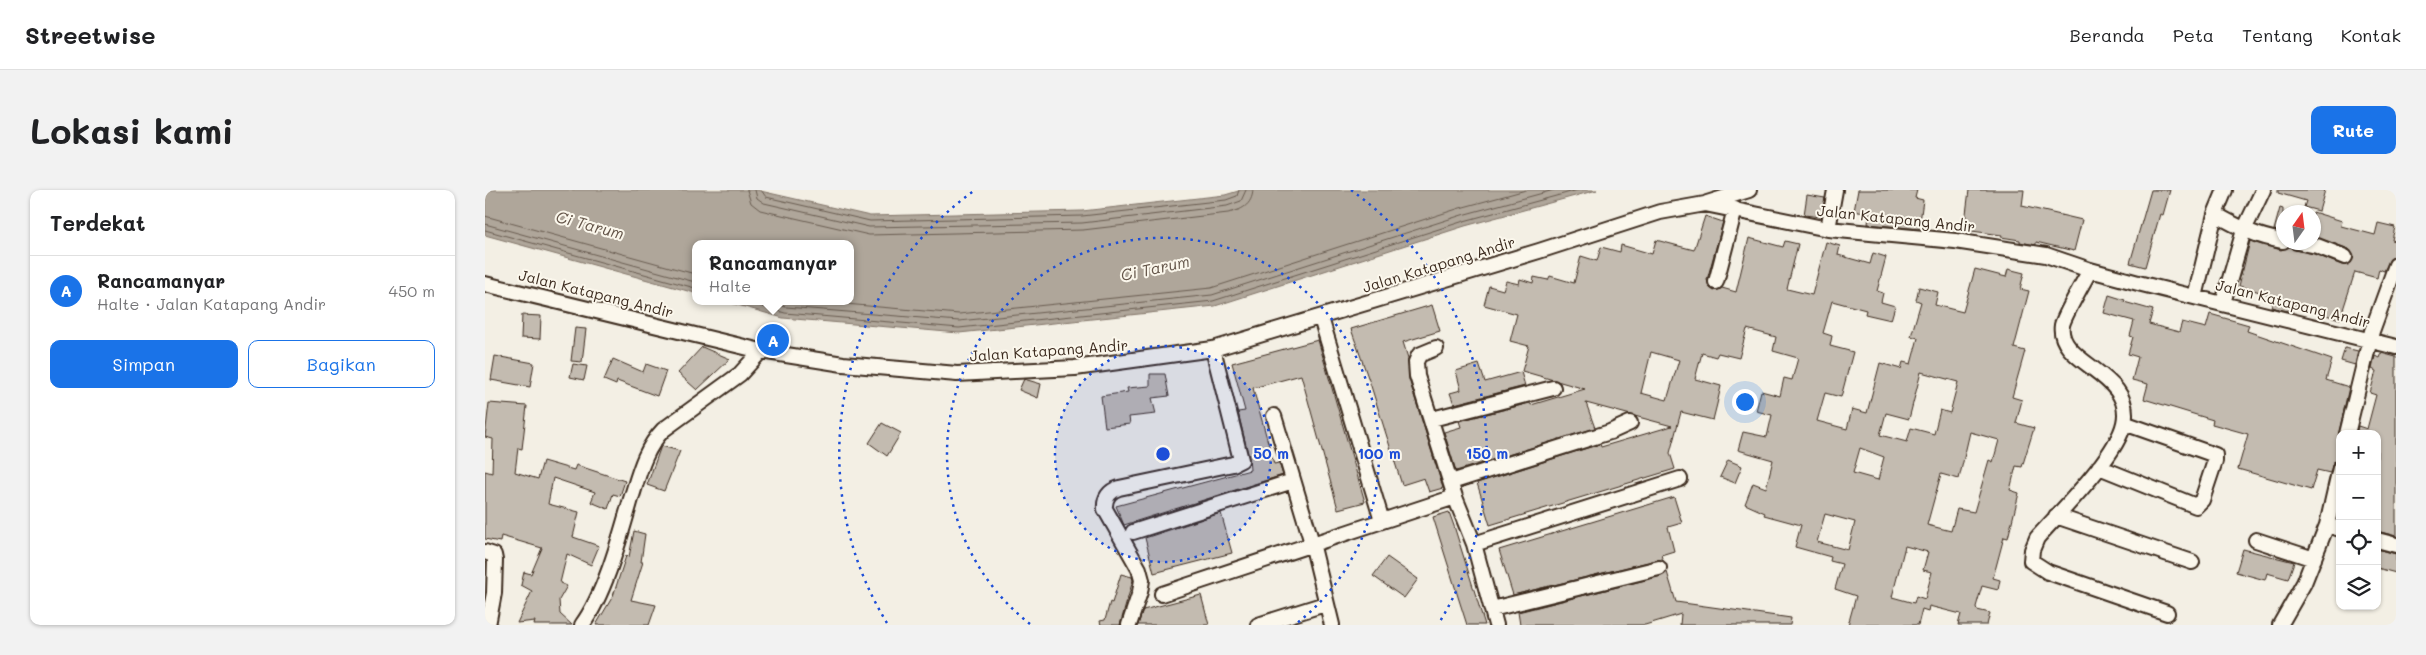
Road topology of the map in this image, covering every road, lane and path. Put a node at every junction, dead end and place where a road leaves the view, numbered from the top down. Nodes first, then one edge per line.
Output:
1 (1749, 190) edge
2 (1835, 190) edge
3 (2225, 190) edge
4 (2263, 190) edge
5 (1722, 195) edge
6 (1705, 204) junction
7 (1735, 209) junction
8 (2215, 214) junction
9 (1828, 230) junction
10 (2243, 230) junction
11 (2276, 239) edge
12 (2321, 247) edge
13 (2345, 256) dead end
14 (2396, 265) edge
15 (2087, 269) junction
16 (1716, 282) dead end
17 (485, 284) edge
18 (2195, 297) junction
19 (2223, 303) junction
20 (1321, 318) junction
21 (2370, 340) junction
22 (2396, 347) edge
23 (1436, 348) dead end
24 (1213, 349) junction
25 (761, 351) junction
26 (1553, 388) dead end
27 (1274, 416) dead end
28 (1432, 419) junction
29 (2124, 422) junction
30 (1630, 423) dead end
31 (2348, 430) edge
32 (2099, 467) junction
33 (2339, 475) edge
34 (1680, 479) dead end
35 (1293, 481) junction
36 (1451, 482) junction
37 (1455, 497) junction
38 (2056, 516) junction
39 (1382, 521) junction
40 (2333, 527) edge
41 (1133, 532) dead end
42 (2256, 540) dead end
43 (2381, 541) edge
44 (1312, 544) junction
45 (1474, 544) junction
46 (2396, 545) edge
47 (485, 552) edge
48 (2314, 559) junction
49 (2192, 562) dead end
50 (1659, 568) dead end
51 (1162, 594) dead end
52 (1325, 604) junction
53 (1492, 609) junction
54 (2167, 612) dead end
55 (488, 625) edge
56 (582, 625) edge
57 (1129, 625) edge
58 (1258, 625) edge
59 (1332, 625) edge
60 (1496, 625) edge
61 (2279, 625) edge

1 - 5 street
2 - 9 street
3 - 8 street
4 - 10 street
5 - 6 street
6 - 7 street, Jalan Katapang Andir
6 - 20 street, Jalan Katapang Andir
7 - 9 street, Jalan Katapang Andir
7 - 16 street
8 - 10 street
8 - 18 street
9 - 15 street, Jalan Katapang Andir
10 - 11 street
10 - 19 street
12 - 13 street
14 - 21 street
15 - 18 street, Jalan Katapang Andir
15 - 29 street
17 - 25 street, Jalan Katapang Andir
18 - 19 street, Jalan Katapang Andir
19 - 21 street, Jalan Katapang Andir
20 - 24 street, Jalan Katapang Andir
20 - 39 street
21 - 22 street, Jalan Katapang Andir
21 - 31 street
23 - 28 street
24 - 25 street, Jalan Katapang Andir
24 - 57 street
25 - 56 street
26 - 28 street
27 - 35 street
28 - 36 street
29 - 32 street
29 - 32 street
30 - 36 street
32 - 38 street
33 - 40 street
34 - 45 street
35 - 41 street
35 - 44 street
36 - 37 street
37 - 39 street
37 - 45 street
38 - 49 street
38 - 54 street
39 - 44 street
40 - 48 street
42 - 48 street
43 - 46 street
44 - 51 street
44 - 52 street
45 - 53 street
47 - 55 street
48 - 61 street
50 - 53 street
52 - 58 street
52 - 59 street
53 - 60 street

